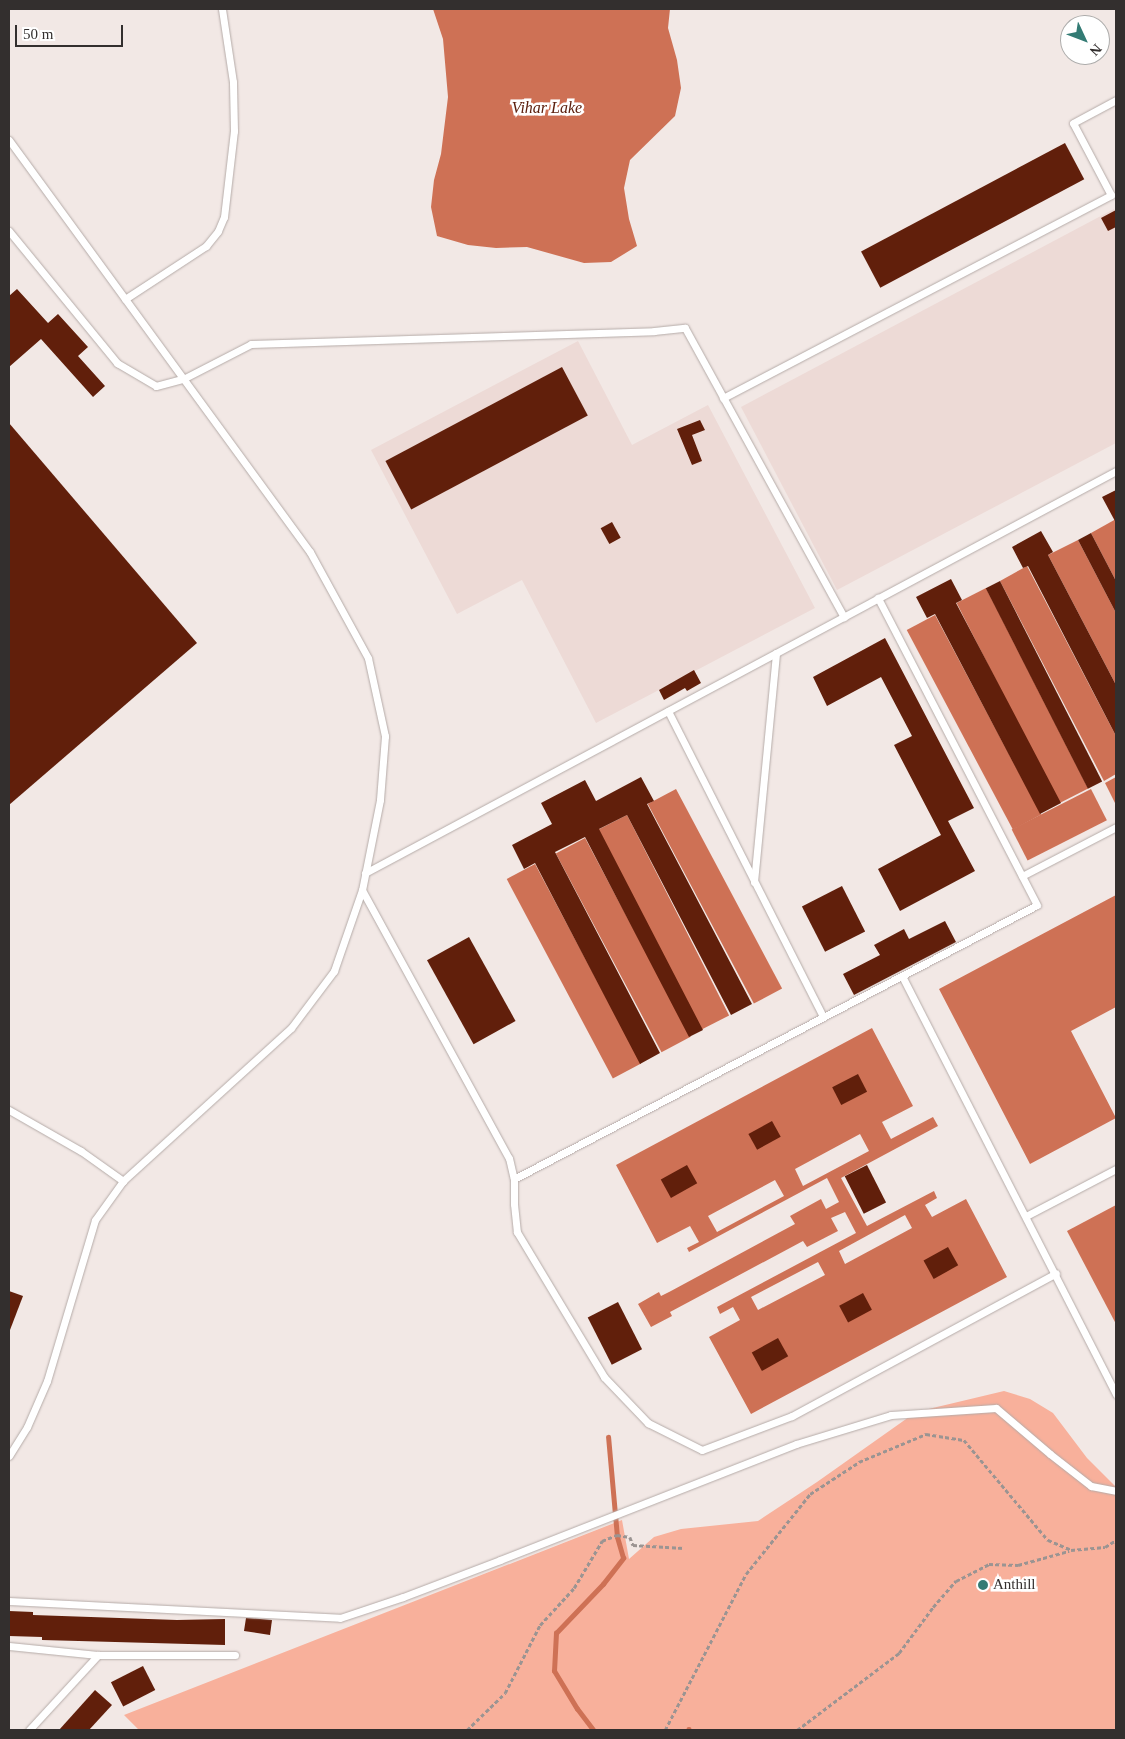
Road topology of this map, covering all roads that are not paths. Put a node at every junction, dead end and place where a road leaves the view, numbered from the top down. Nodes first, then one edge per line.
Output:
1 (222, 9) edge
2 (1116, 100) edge
3 (9, 140) edge
4 (9, 231) edge
5 (125, 299) junction
6 (183, 380) junction
7 (723, 398) junction
8 (1116, 471) edge
9 (878, 598) junction
10 (844, 617) junction
11 (776, 653) junction
12 (668, 711) junction
13 (1116, 827) edge
14 (365, 873) junction
15 (1022, 876) junction
16 (754, 882) junction
17 (362, 890) junction
18 (902, 976) junction
19 (822, 1017) junction
20 (9, 1110) edge
21 (1116, 1169) edge
22 (514, 1179) junction
23 (123, 1181) junction
24 (1026, 1216) junction
25 (1056, 1273) junction
26 (1116, 1395) edge
27 (9, 1456) edge
28 (1116, 1491) edge
29 (9, 1601) edge
30 (9, 1646) edge
31 (98, 1655) junction
32 (235, 1655) dead end
33 (29, 1730) edge

1 - 5 lane
2 - 7 lane
3 - 5 lane
4 - 6 lane
5 - 6 lane
6 - 7 lane
6 - 14 lane
7 - 10 lane
8 - 9 lane
9 - 10 lane
9 - 15 lane
10 - 11 lane
11 - 12 lane
11 - 16 lane
12 - 14 lane
12 - 16 lane
13 - 15 lane
14 - 17 lane
15 - 18 lane
16 - 19 lane
17 - 22 lane
17 - 23 lane
18 - 19 lane
18 - 24 lane
19 - 22 lane
20 - 23 lane
21 - 24 lane
22 - 25 lane
23 - 27 lane
24 - 25 lane
25 - 26 lane
28 - 29 lane
30 - 31 lane
31 - 32 lane
31 - 33 lane

